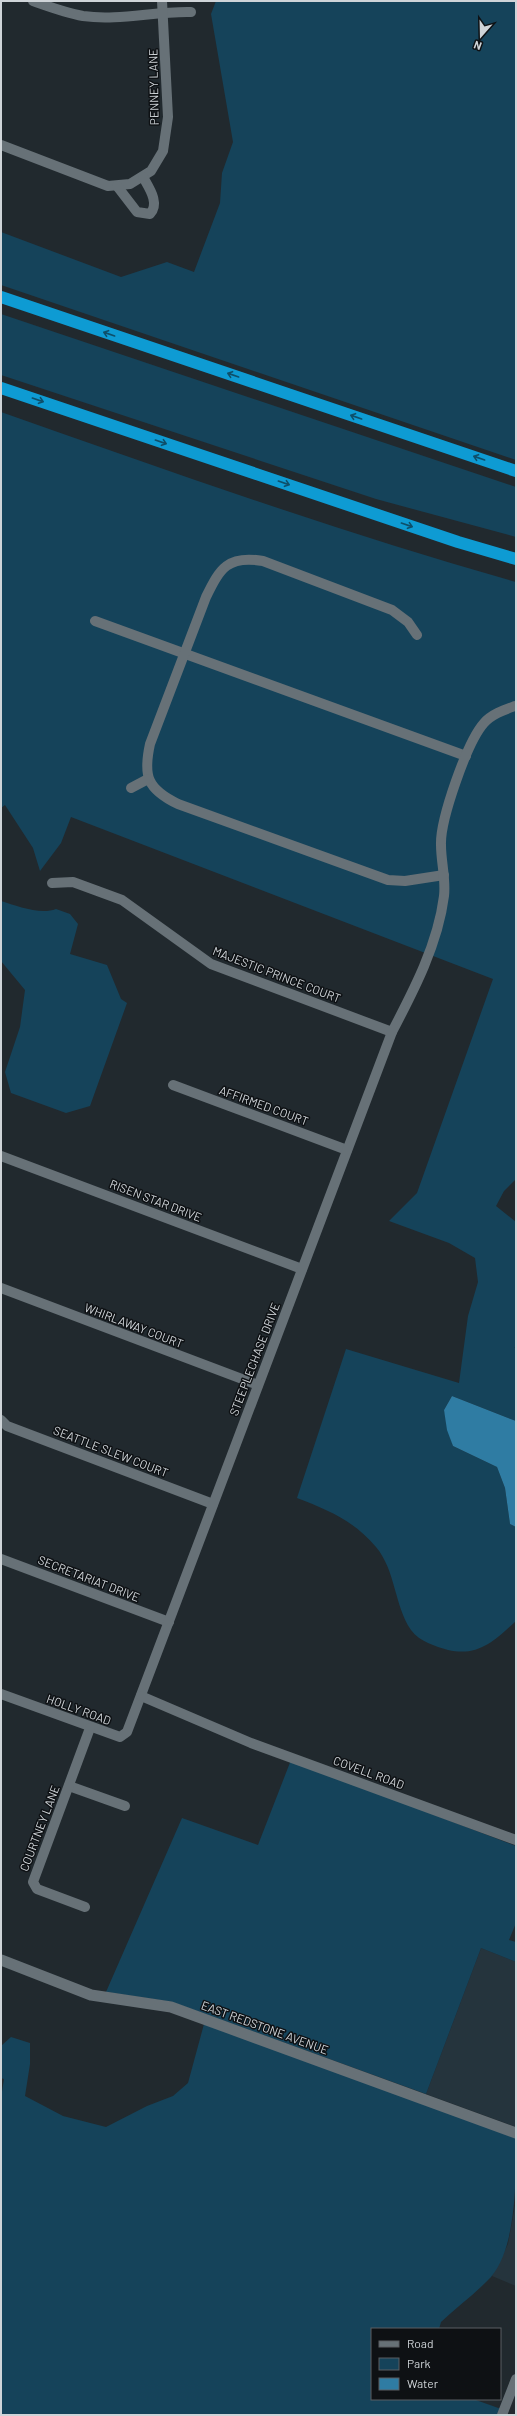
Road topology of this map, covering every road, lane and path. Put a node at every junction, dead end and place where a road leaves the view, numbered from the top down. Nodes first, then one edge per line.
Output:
1 (33, 1) edge
2 (162, 1) edge
3 (191, 12) dead end
4 (163, 13) junction
5 (1, 145) edge
6 (143, 177) junction
7 (117, 186) junction
8 (1, 297) edge
9 (1, 388) edge
10 (516, 471) edge
11 (516, 559) edge
12 (95, 621) dead end
13 (417, 635) dead end
14 (186, 653) junction
15 (515, 706) edge
16 (466, 756) junction
17 (148, 778) junction
18 (131, 788) dead end
19 (444, 875) junction
20 (52, 883) dead end
21 (392, 1032) junction
22 (173, 1085) dead end
23 (347, 1150) junction
24 (1, 1156) edge
25 (302, 1269) junction
26 (1, 1288) edge
27 (258, 1385) junction
28 (1, 1420) edge
29 (213, 1504) junction
30 (1, 1559) edge
31 (168, 1622) junction
32 (1, 1694) edge
33 (141, 1696) junction
34 (90, 1728) junction
35 (69, 1786) junction
36 (125, 1806) dead end
37 (516, 1840) edge
38 (85, 1907) dead end
39 (1, 1960) edge
40 (516, 2133) edge
41 (516, 2379) edge
42 (502, 2415) edge

1 - 4 street
2 - 4 street, PENNEY LANE
3 - 4 street
4 - 6 street, PENNEY LANE
5 - 7 street, PENNEY LANE
6 - 7 street, PENNEY LANE
6 - 7 street
10 -> 8 highway
9 -> 11 highway
12 - 14 street
13 - 14 street
14 - 16 street
14 - 17 street
15 - 16 street, STEEPLECHASE DRIVE
16 - 19 street, STEEPLECHASE DRIVE
17 - 18 street
17 - 19 street
19 - 21 street, STEEPLECHASE DRIVE
20 - 21 street, MAJESTIC PRINCE COURT
21 - 23 street, STEEPLECHASE DRIVE
22 - 23 street, AFFIRMED COURT
23 - 25 street, STEEPLECHASE DRIVE
24 - 25 street, RISEN STAR DRIVE
25 - 27 street, STEEPLECHASE DRIVE
26 - 27 street, WHIRLAWAY COURT
27 - 29 street, STEEPLECHASE DRIVE
28 - 29 street, SEATTLE SLEW COURT
29 - 31 street, STEEPLECHASE DRIVE
30 - 31 street, SECRETARIAT DRIVE
31 - 33 street, STEEPLECHASE DRIVE
32 - 34 street, HOLLY ROAD
33 - 34 street, HOLLY ROAD
33 - 37 street, COVELL ROAD
34 - 35 street, COURTNEY LANE
35 - 36 street
35 - 38 street, COURTNEY LANE
39 - 40 street, EAST REDSTONE AVENUE
41 - 42 street

